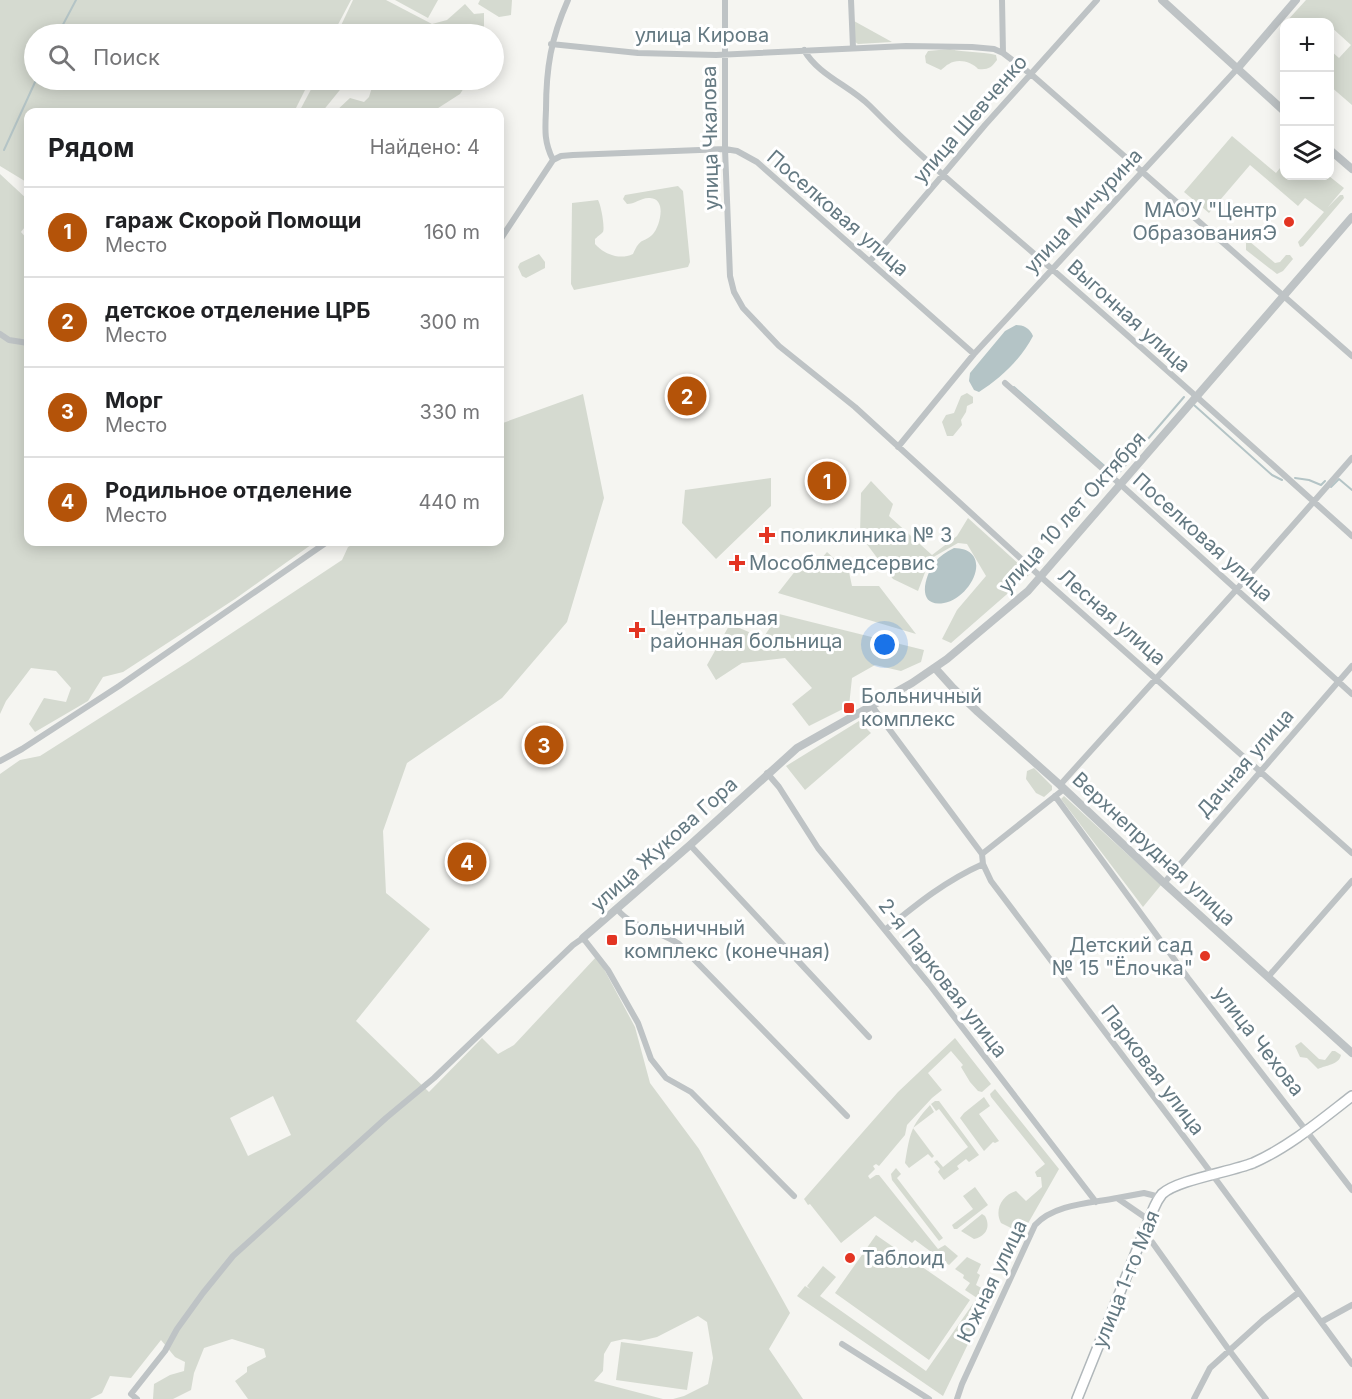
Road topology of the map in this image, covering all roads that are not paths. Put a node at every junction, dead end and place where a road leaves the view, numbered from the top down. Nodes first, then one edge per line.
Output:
1 (568, 0) edge
2 (724, 0) edge
3 (851, 0) edge
4 (1002, 0) edge
5 (1097, 0) edge
6 (1162, 0) edge
7 (1296, 0) edge
8 (551, 44) junction
9 (853, 48) junction
10 (804, 50) junction
11 (1003, 53) junction
12 (724, 54) junction
13 (1238, 69) junction
14 (1032, 75) junction
15 (1280, 107) edge
16 (725, 149) junction
17 (1334, 154) edge
18 (553, 160) junction
19 (1352, 169) edge
20 (1143, 171) junction
21 (942, 175) junction
22 (1352, 217) edge
23 (504, 234) edge
24 (870, 261) junction
25 (1052, 269) junction
26 (730, 276) joint
27 (1282, 295) junction
28 (0, 334) edge
29 (24, 342) edge
30 (974, 354) junction
31 (1352, 356) edge
32 (1005, 383) dead end
33 (1195, 397) junction
34 (898, 447) junction
35 (1352, 458) edge
36 (1120, 484) junction
37 (1313, 501) junction
38 (1352, 536) edge
39 (321, 546) edge
40 (1041, 577) junction
41 (1238, 589) junction
42 (1352, 666) edge
43 (935, 668) junction
44 (1157, 678) junction
45 (1338, 681) junction
46 (1352, 694) edge
47 (872, 706) junction
48 (0, 761) edge
49 (1260, 771) junction
50 (767, 774) junction
51 (1062, 787) junction
52 (1055, 796) junction
53 (690, 845) junction
54 (1352, 853) edge
55 (982, 854) junction
56 (982, 864) junction
57 (1352, 881) edge
58 (1164, 883) junction
59 (617, 909) junction
60 (885, 930) junction
61 (583, 938) junction
62 (1268, 977) junction
63 (869, 1037) dead end
64 (1352, 1053) edge
65 (1352, 1096) edge
66 (847, 1116) dead end
67 (1306, 1131) junction
68 (1213, 1176) junction
69 (1352, 1190) edge
70 (794, 1196) dead end
71 (1160, 1197) junction
72 (1117, 1198) junction
73 (1096, 1202) junction
74 (1149, 1220) junction
75 (1142, 1237) junction
76 (1298, 1293) junction
77 (1352, 1305) edge
78 (1321, 1322) junction
79 (842, 1344) dead end
80 (1229, 1350) junction
81 (1352, 1364) edge
82 (136, 1399) edge
83 (929, 1399) edge
84 (957, 1399) edge
85 (1077, 1399) edge
86 (1194, 1399) edge
87 (1266, 1399) edge

1 - 8 street
2 - 12 street, улица Чкалова
3 - 9 street
4 - 11 street
5 - 14 street, улица Шевченко
6 - 13 street
7 - 13 street, улица Мичурина
8 - 12 street, улица Кирова
8 - 18 street
9 - 10 street, улица Кирова
9 - 11 street, улица Кирова
10 - 12 street, улица Кирова
10 - 21 street, Выгонная улица
11 - 14 street
12 - 16 street, улица Чкалова
13 - 15 street
13 - 20 street, улица Мичурина
14 - 20 street
14 - 21 street, улица Шевченко
16 - 18 street, Поселковая улица
16 - 24 street, Поселковая улица
16 - 26 street, улица Чкалова
17 - 19 street
18 - 23 street
20 - 25 street, улица Мичурина
20 - 27 street
21 - 24 street, улица Шевченко
21 - 25 street, Выгонная улица
22 - 27 street, улица 10 лет Октября
24 - 30 street, Поселковая улица
25 - 30 street, улица Мичурина
25 - 33 street, Выгонная улица
26 - 34 street, Лесная улица
27 - 31 street
27 - 33 street, улица 10 лет Октября
28 - 29 street
30 - 34 street, улица Мичурина
32 - 36 street, Поселковая улица
33 - 36 street, улица 10 лет Октября
33 - 37 street, Выгонная улица
34 - 40 street, Лесная улица
35 - 37 street
36 - 40 street, улица 10 лет Октября
36 - 41 street, Поселковая улица
37 - 38 street, Выгонная улица
37 - 41 street
39 - 48 street
40 - 43 street, улица 10 лет Октября
40 - 44 street, Лесная улица
41 - 44 street
41 - 45 street, Поселковая улица
42 - 45 street, Дачная улица
43 - 47 street, улица 10 лет Октября
43 - 51 street, Верхнепрудная улица
44 - 49 street, Лесная улица
44 - 51 street
45 - 46 street, Поселковая улица
45 - 49 street, Дачная улица
47 - 50 street, улица 10 лет Октября
47 - 55 street
49 - 54 street, Лесная улица
49 - 58 street, Дачная улица
50 - 53 street, улица Жукова Гора
50 - 60 street, 2-я Парковая улица
51 - 52 street
51 - 58 street, Верхнепрудная улица
52 - 55 street
52 - 67 street, улица Чехова
53 - 59 street, улица Жукова Гора
53 - 63 street
55 - 56 street
56 - 60 street
56 - 68 street, Парковая улица
57 - 62 street
58 - 62 street, Верхнепрудная улица
59 - 61 street, улица Жукова Гора
59 - 66 street
60 - 73 street, 2-я Парковая улица
61 - 70 street
61 - 82 street
62 - 64 street, Верхнепрудная улица
65 - 67 main road, улица 1-го Мая
67 - 68 main road, улица 1-го Мая
67 - 69 street, улица Чехова
68 - 71 main road, улица 1-го Мая
68 - 76 street, Парковая улица
71 - 72 street, Южная улица
71 - 74 main road, улица 1-го Мая
72 - 73 street, Южная улица
72 - 74 street
73 - 84 street, Южная улица
74 - 75 main road, улица 1-го Мая
75 - 80 street
75 - 85 main road, улица 1-го Мая
76 - 78 street, Парковая улица
76 - 80 street
77 - 78 street
78 - 81 street, Парковая улица
79 - 83 street
80 - 86 street
80 - 87 street

